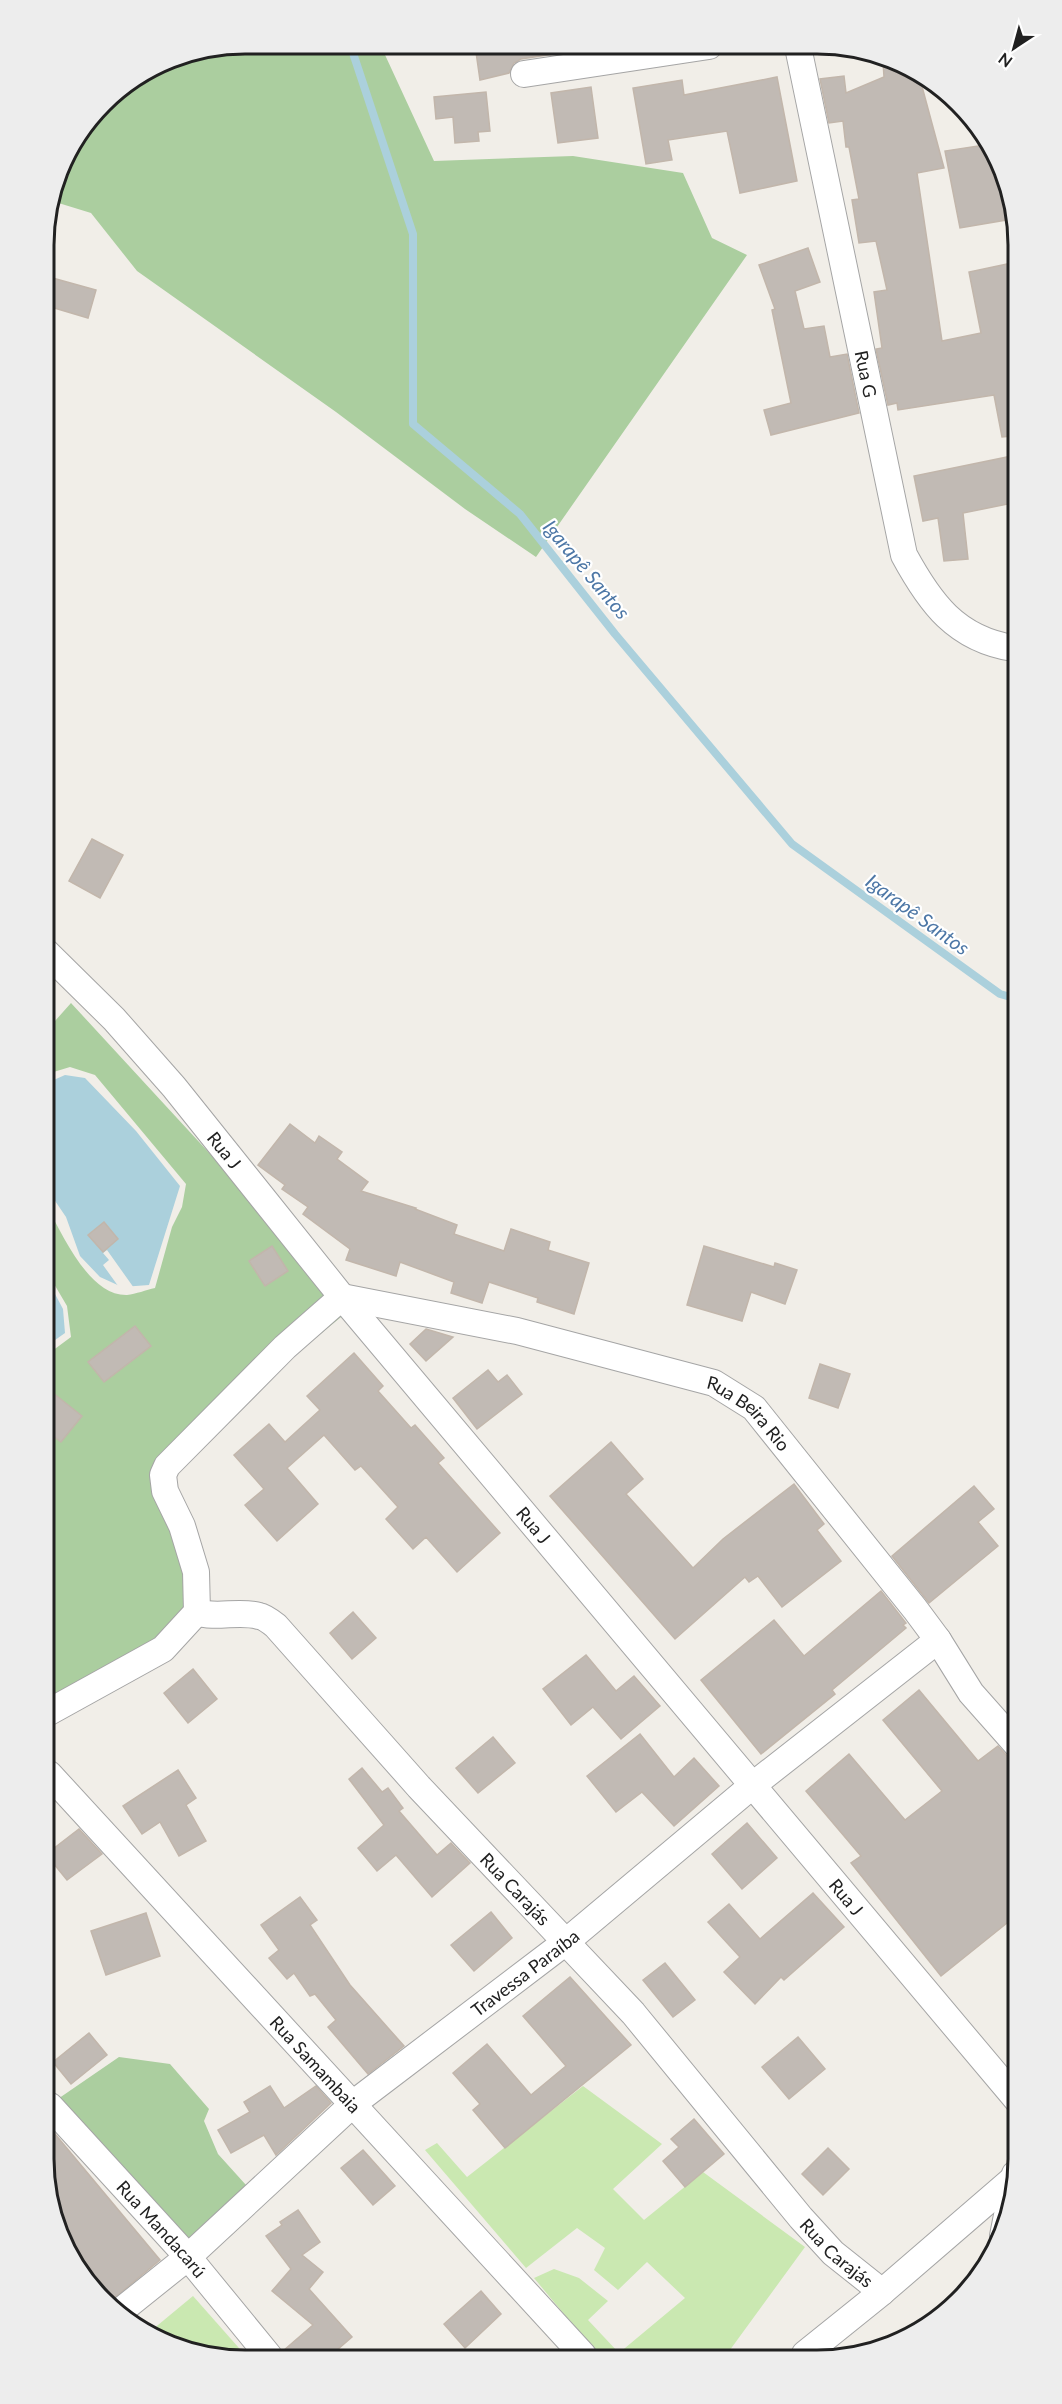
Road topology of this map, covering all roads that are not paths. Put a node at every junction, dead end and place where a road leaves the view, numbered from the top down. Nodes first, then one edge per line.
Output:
1 (656, 54) edge
2 (799, 54) edge
3 (525, 74) dead end
4 (1008, 647) edge
5 (54, 960) edge
6 (342, 1297) junction
7 (196, 1612) junction
8 (938, 1640) junction
9 (54, 1709) edge
10 (1008, 1735) edge
11 (54, 1779) edge
12 (753, 1785) junction
13 (567, 1941) junction
14 (1008, 2089) edge
15 (354, 2103) junction
16 (54, 2110) edge
17 (1007, 2181) edge
18 (188, 2257) junction
19 (882, 2292) junction
20 (125, 2307) edge
21 (264, 2350) edge
22 (578, 2350) edge
23 (810, 2350) edge

1 - 3 street
2 - 4 street, Rua G
5 - 6 street, Rua J
6 - 7 street
6 - 8 street, Rua Beira Rio
6 - 12 street, Rua J
7 - 9 street
7 - 13 street, Rua Carajás
8 - 10 street, Rua Beira Rio
8 - 12 street, Travessa Paraíba
11 - 15 street, Rua Samambaia
12 - 13 street, Travessa Paraíba
12 - 14 street, Rua J
13 - 15 street, Travessa Paraíba
13 - 19 street, Rua Carajás
15 - 18 street, Travessa Paraíba
15 - 22 street, Rua Samambaia
16 - 18 street, Rua Mandacarú
17 - 19 street
18 - 20 street, Travessa Paraíba
18 - 21 street, Rua Mandacarú
19 - 23 street

